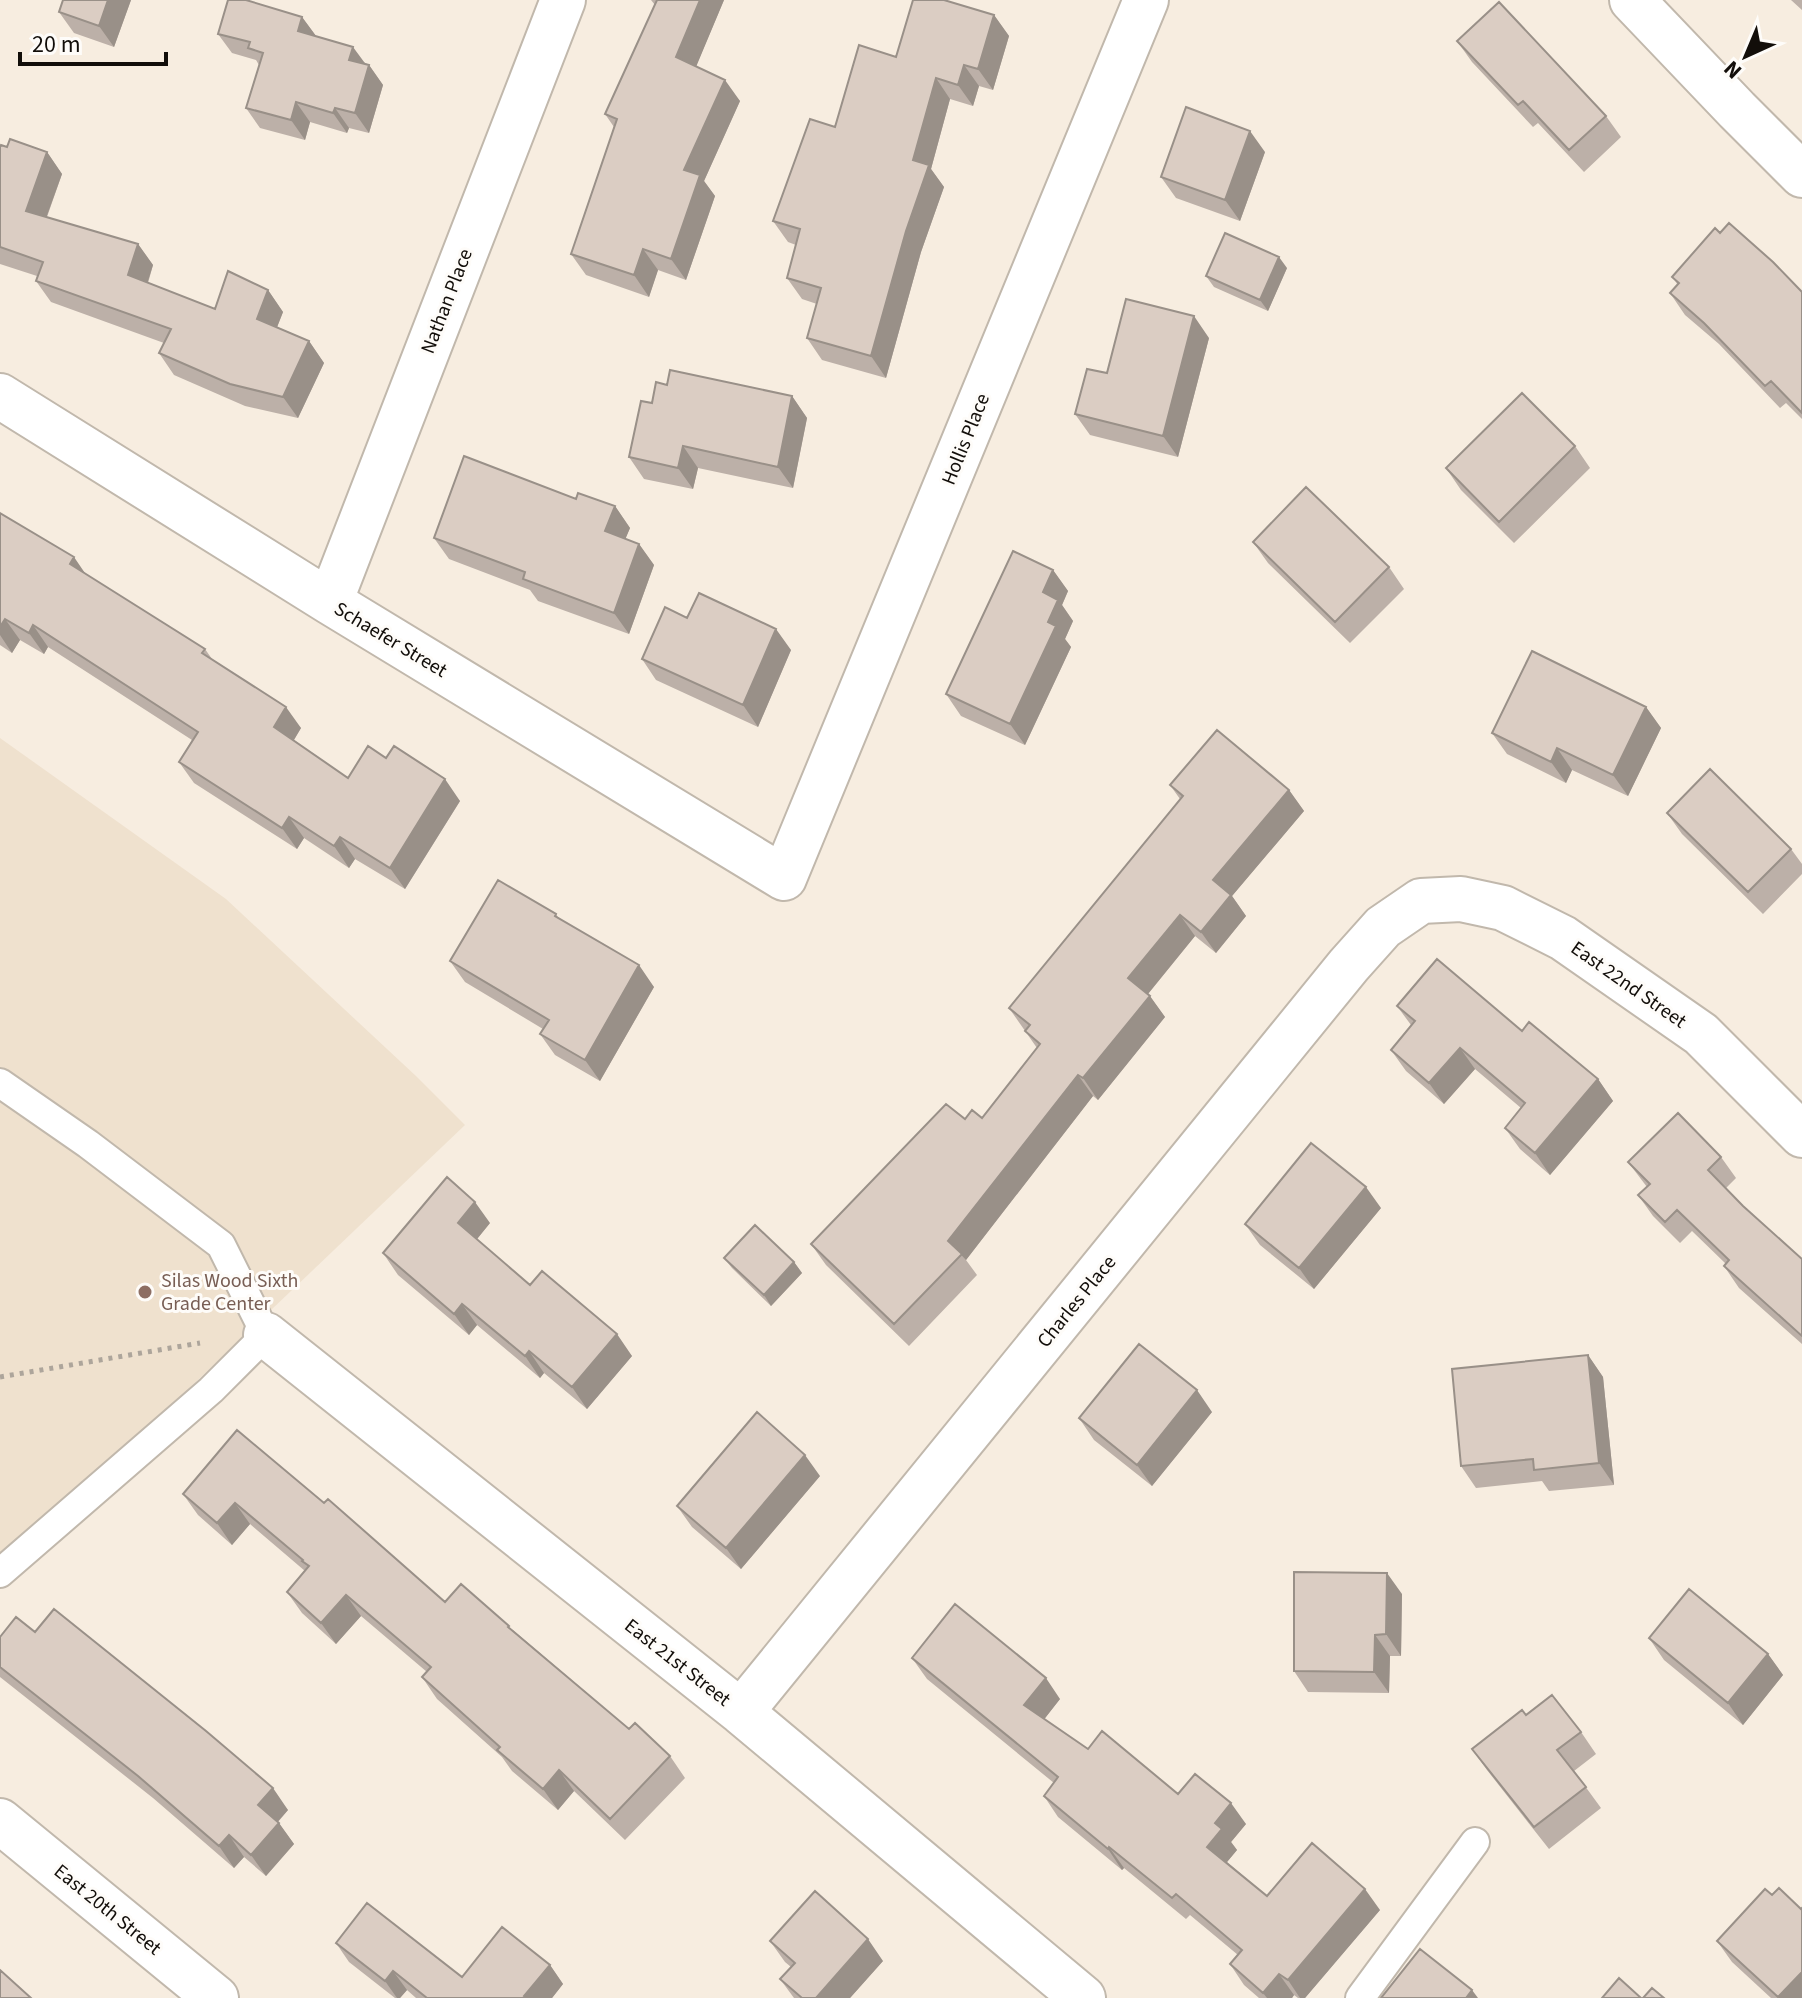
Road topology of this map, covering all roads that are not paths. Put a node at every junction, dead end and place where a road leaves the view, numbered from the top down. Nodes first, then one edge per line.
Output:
1 (563, 0) edge
2 (1146, 0) edge
3 (1632, 0) edge
4 (1802, 175) edge
5 (0, 396) edge
6 (330, 602) junction
7 (784, 878) joint
8 (1421, 901) joint
9 (0, 1083) edge
10 (1802, 1135) edge
11 (266, 1335) junction
12 (0, 1573) edge
13 (741, 1712) junction
14 (0, 1821) edge
15 (1475, 1842) dead end
16 (216, 1998) edge
17 (1083, 1998) edge
18 (1360, 1998) edge

1 - 6 street, Nathan Place
2 - 7 street, Hollis Place
3 - 4 street
5 - 6 street, Schaefer Street
6 - 7 street, Schaefer Street
8 - 10 street, East 22nd Street
8 - 13 street, Charles Place
9 - 11 lane
11 - 12 lane
11 - 13 street, East 21st Street
13 - 17 street, East 21st Street
14 - 16 street, East 20th Street
15 - 18 lane

